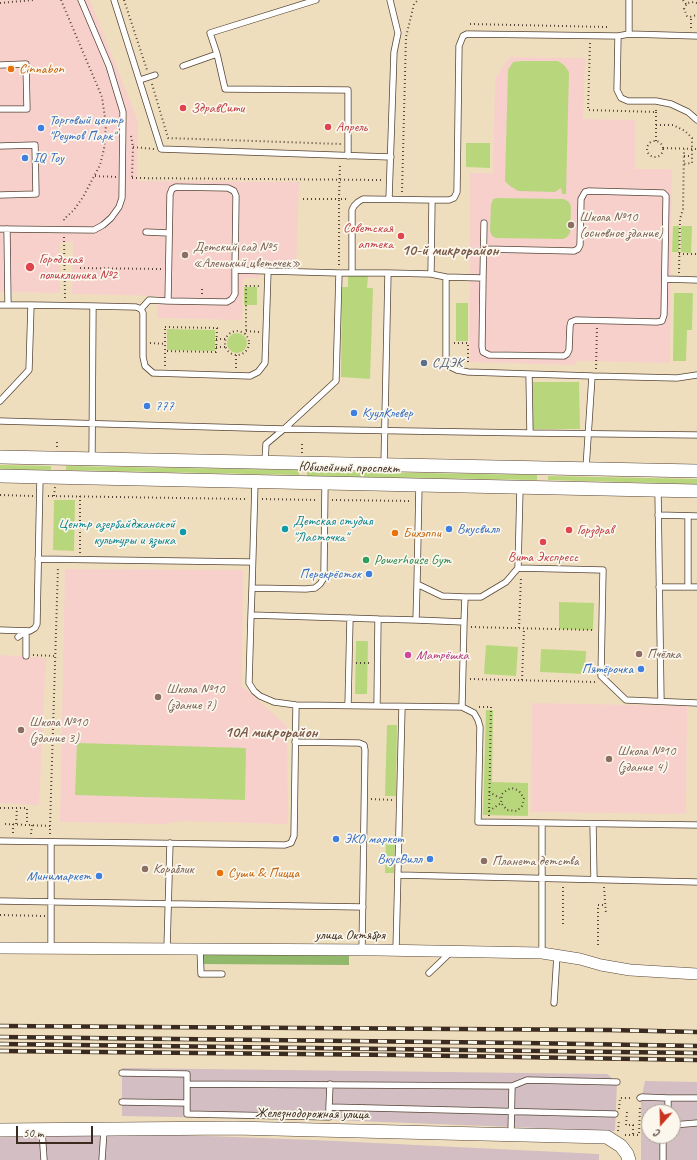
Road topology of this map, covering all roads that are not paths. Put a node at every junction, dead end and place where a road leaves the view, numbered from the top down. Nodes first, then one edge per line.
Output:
1 (80, 0) edge
2 (114, 0) edge
3 (316, 0) edge
4 (390, 0) edge
5 (629, 0) edge
6 (628, 34) junction
7 (618, 36) junction
8 (694, 36) edge
9 (217, 54) junction
10 (0, 65) edge
11 (183, 66) dead end
12 (152, 76) road end
13 (140, 80) junction
14 (0, 109) edge
15 (697, 120) edge
16 (0, 146) edge
17 (348, 156) junction
18 (391, 157) junction
19 (0, 195) edge
20 (389, 200) junction
21 (432, 200) junction
22 (484, 223) dead end
23 (0, 229) edge
24 (7, 229) junction
25 (146, 232) dead end
26 (170, 233) junction
27 (484, 249) junction
28 (235, 270) junction
29 (268, 271) junction
30 (339, 272) junction
31 (352, 273) junction
32 (388, 274) junction
33 (431, 274) junction
34 (446, 277) junction
35 (483, 278) junction
36 (665, 279) junction
37 (697, 280) edge
38 (168, 301) junction
39 (0, 305) edge
40 (8, 305) junction
41 (31, 305) junction
42 (93, 306) junction
43 (141, 309) junction
44 (529, 374) junction
45 (697, 375) edge
46 (592, 376) junction
47 (0, 401) edge
48 (0, 421) edge
49 (92, 423) junction
50 (284, 429) junction
51 (384, 431) junction
52 (530, 433) junction
53 (589, 434) junction
54 (697, 435) edge
55 (0, 458) edge
56 (92, 459) junction
57 (265, 463) junction
58 (384, 465) junction
59 (586, 469) junction
60 (697, 471) edge
61 (0, 476) edge
62 (40, 477) junction
63 (255, 482) junction
64 (325, 483) junction
65 (419, 485) junction
66 (520, 488) junction
67 (658, 491) junction
68 (697, 492) edge
69 (658, 515) junction
70 (688, 516) junction
71 (697, 516) edge
72 (38, 559) junction
73 (252, 562) junction
74 (519, 568) junction
75 (417, 584) junction
76 (659, 587) junction
77 (688, 587) junction
78 (697, 587) edge
79 (252, 588) junction
80 (465, 597) junction
81 (251, 615) junction
82 (350, 618) junction
83 (378, 619) junction
84 (416, 620) junction
85 (464, 625) junction
86 (0, 630) edge
87 (26, 631) junction
88 (18, 637) dead end
89 (26, 655) road end
90 (661, 701) junction
91 (697, 702) edge
92 (296, 705) junction
93 (348, 706) junction
94 (377, 706) junction
95 (402, 706) junction
96 (462, 707) junction
97 (295, 742) junction
98 (542, 823) junction
99 (593, 824) junction
100 (697, 825) edge
101 (0, 841) edge
102 (50, 842) junction
103 (170, 843) junction
104 (398, 875) junction
105 (543, 878) junction
106 (594, 879) junction
107 (697, 882) edge
108 (0, 901) edge
109 (51, 902) junction
110 (168, 904) junction
111 (363, 907) junction
112 (0, 948) edge
113 (167, 948) junction
114 (200, 948) junction
115 (51, 949) junction
116 (362, 950) junction
117 (396, 950) junction
118 (452, 951) junction
119 (542, 953) junction
120 (557, 955) junction
121 (429, 973) dead end
122 (222, 974) dead end
123 (697, 974) edge
124 (554, 1003) dead end
125 (122, 1073) dead end
126 (617, 1082) dead end
127 (187, 1084) junction
128 (330, 1084) junction
129 (512, 1086) junction
130 (640, 1098) road end
131 (668, 1098) junction
132 (697, 1098) edge
133 (122, 1102) dead end
134 (187, 1103) junction
135 (668, 1104) edge
136 (329, 1107) junction
137 (512, 1111) junction
138 (617, 1113) road end
139 (697, 1123) edge
140 (681, 1124) edge
141 (0, 1130) edge
142 (42, 1130) junction
143 (104, 1130) junction
144 (511, 1135) junction
145 (663, 1144) edge
146 (44, 1160) edge
147 (102, 1160) edge
148 (629, 1160) edge
149 (663, 1160) edge

1 - 24 lane
2 - 13 lane
3 - 9 lane
4 - 18 lane
5 - 6 lane
6 - 7 lane
6 - 8 lane
7 - 15 lane
7 - 21 lane
9 - 11 lane
9 - 17 lane
10 - 14 lane
12 - 13 lane
13 - 17 lane
16 - 19 lane
17 - 18 lane
18 - 20 lane
20 - 21 lane
20 - 31 lane
21 - 33 lane
22 - 27 lane
23 - 24 lane
24 - 40 lane
25 - 26 lane
26 - 28 lane
26 - 38 lane
27 - 35 lane
27 - 36 lane
28 - 29 lane
28 - 38 lane
29 - 30 lane
29 - 43 lane
30 - 31 lane
30 - 50 lane
31 - 32 lane
32 - 33 lane
32 - 51 lane
33 - 34 lane
34 - 35 lane
34 - 44 lane
35 - 36 lane
36 - 37 lane
38 - 43 lane
39 - 40 lane
40 - 41 lane
41 - 42 lane
41 - 47 lane
42 - 43 lane
42 - 49 lane
44 - 46 lane
44 - 52 lane
45 - 46 lane
46 - 53 lane
48 - 49 lane
49 - 50 lane
49 - 56 lane
50 - 51 lane
50 - 57 lane
51 - 52 lane
51 - 58 lane
52 - 53 lane
53 - 54 lane
53 - 59 lane
55 - 56 street, Юбилейный проспект
56 - 57 street, Юбилейный проспект
57 - 58 street, Юбилейный проспект
58 - 59 street, Юбилейный проспект
59 - 60 street, Юбилейный проспект
61 - 62 street, Юбилейный проспект
62 - 63 street, Юбилейный проспект
62 - 72 lane
63 - 64 street, Юбилейный проспект
63 - 73 lane
64 - 65 street, Юбилейный проспект
64 - 79 lane
65 - 66 street, Юбилейный проспект
65 - 75 lane
66 - 67 street, Юбилейный проспект
66 - 74 lane
67 - 68 street, Юбилейный проспект
67 - 69 lane
69 - 70 lane
69 - 76 lane
70 - 71 lane
70 - 77 lane
72 - 73 lane
72 - 87 lane
73 - 79 lane
74 - 80 lane
74 - 90 lane
75 - 80 lane
75 - 84 lane
76 - 77 lane
76 - 90 lane
77 - 78 lane
79 - 81 lane
80 - 85 lane
81 - 82 lane
81 - 92 lane
82 - 83 lane
82 - 93 lane
83 - 84 lane
83 - 94 lane
84 - 85 lane
85 - 96 lane
86 - 87 lane
87 - 88 lane
87 - 89 lane
90 - 91 lane
92 - 93 lane
92 - 97 lane
93 - 94 lane
94 - 95 lane
95 - 96 lane
95 - 104 lane
96 - 98 lane
97 - 103 lane
97 - 111 lane
98 - 99 lane
98 - 105 lane
99 - 100 lane
99 - 106 lane
101 - 102 lane
102 - 103 lane
102 - 109 lane
103 - 110 lane
104 - 105 lane
104 - 117 lane
105 - 106 lane
105 - 119 lane
106 - 107 lane
108 - 109 lane
109 - 110 lane
109 - 115 lane
110 - 111 lane
110 - 113 lane
111 - 116 lane
112 - 115 street, улица Октября
113 - 114 street, улица Октября
113 - 115 street, улица Октября
114 - 116 street, улица Октября
114 - 122 lane
116 - 117 street, улица Октября
117 - 118 street, улица Октября
118 - 119 street, улица Октября
118 - 121 lane
119 - 120 street, улица Октября
120 - 123 street, улица Октября
120 - 124 lane
125 - 127 lane
126 - 129 lane
127 - 128 lane
127 - 134 lane
128 - 129 lane
128 - 136 lane
129 - 137 lane
130 - 131 lane
131 - 132 lane
131 - 135 lane
133 - 134 lane
134 - 136 lane
136 - 137 lane
137 - 138 lane
137 - 144 lane
139 - 140 lane
141 - 142 street, Железнодорожная улица
142 - 143 street, Железнодорожная улица
142 - 146 lane
143 - 144 street, Железнодорожная улица
143 - 147 lane
144 - 148 street, Железнодорожная улица
145 - 149 lane

